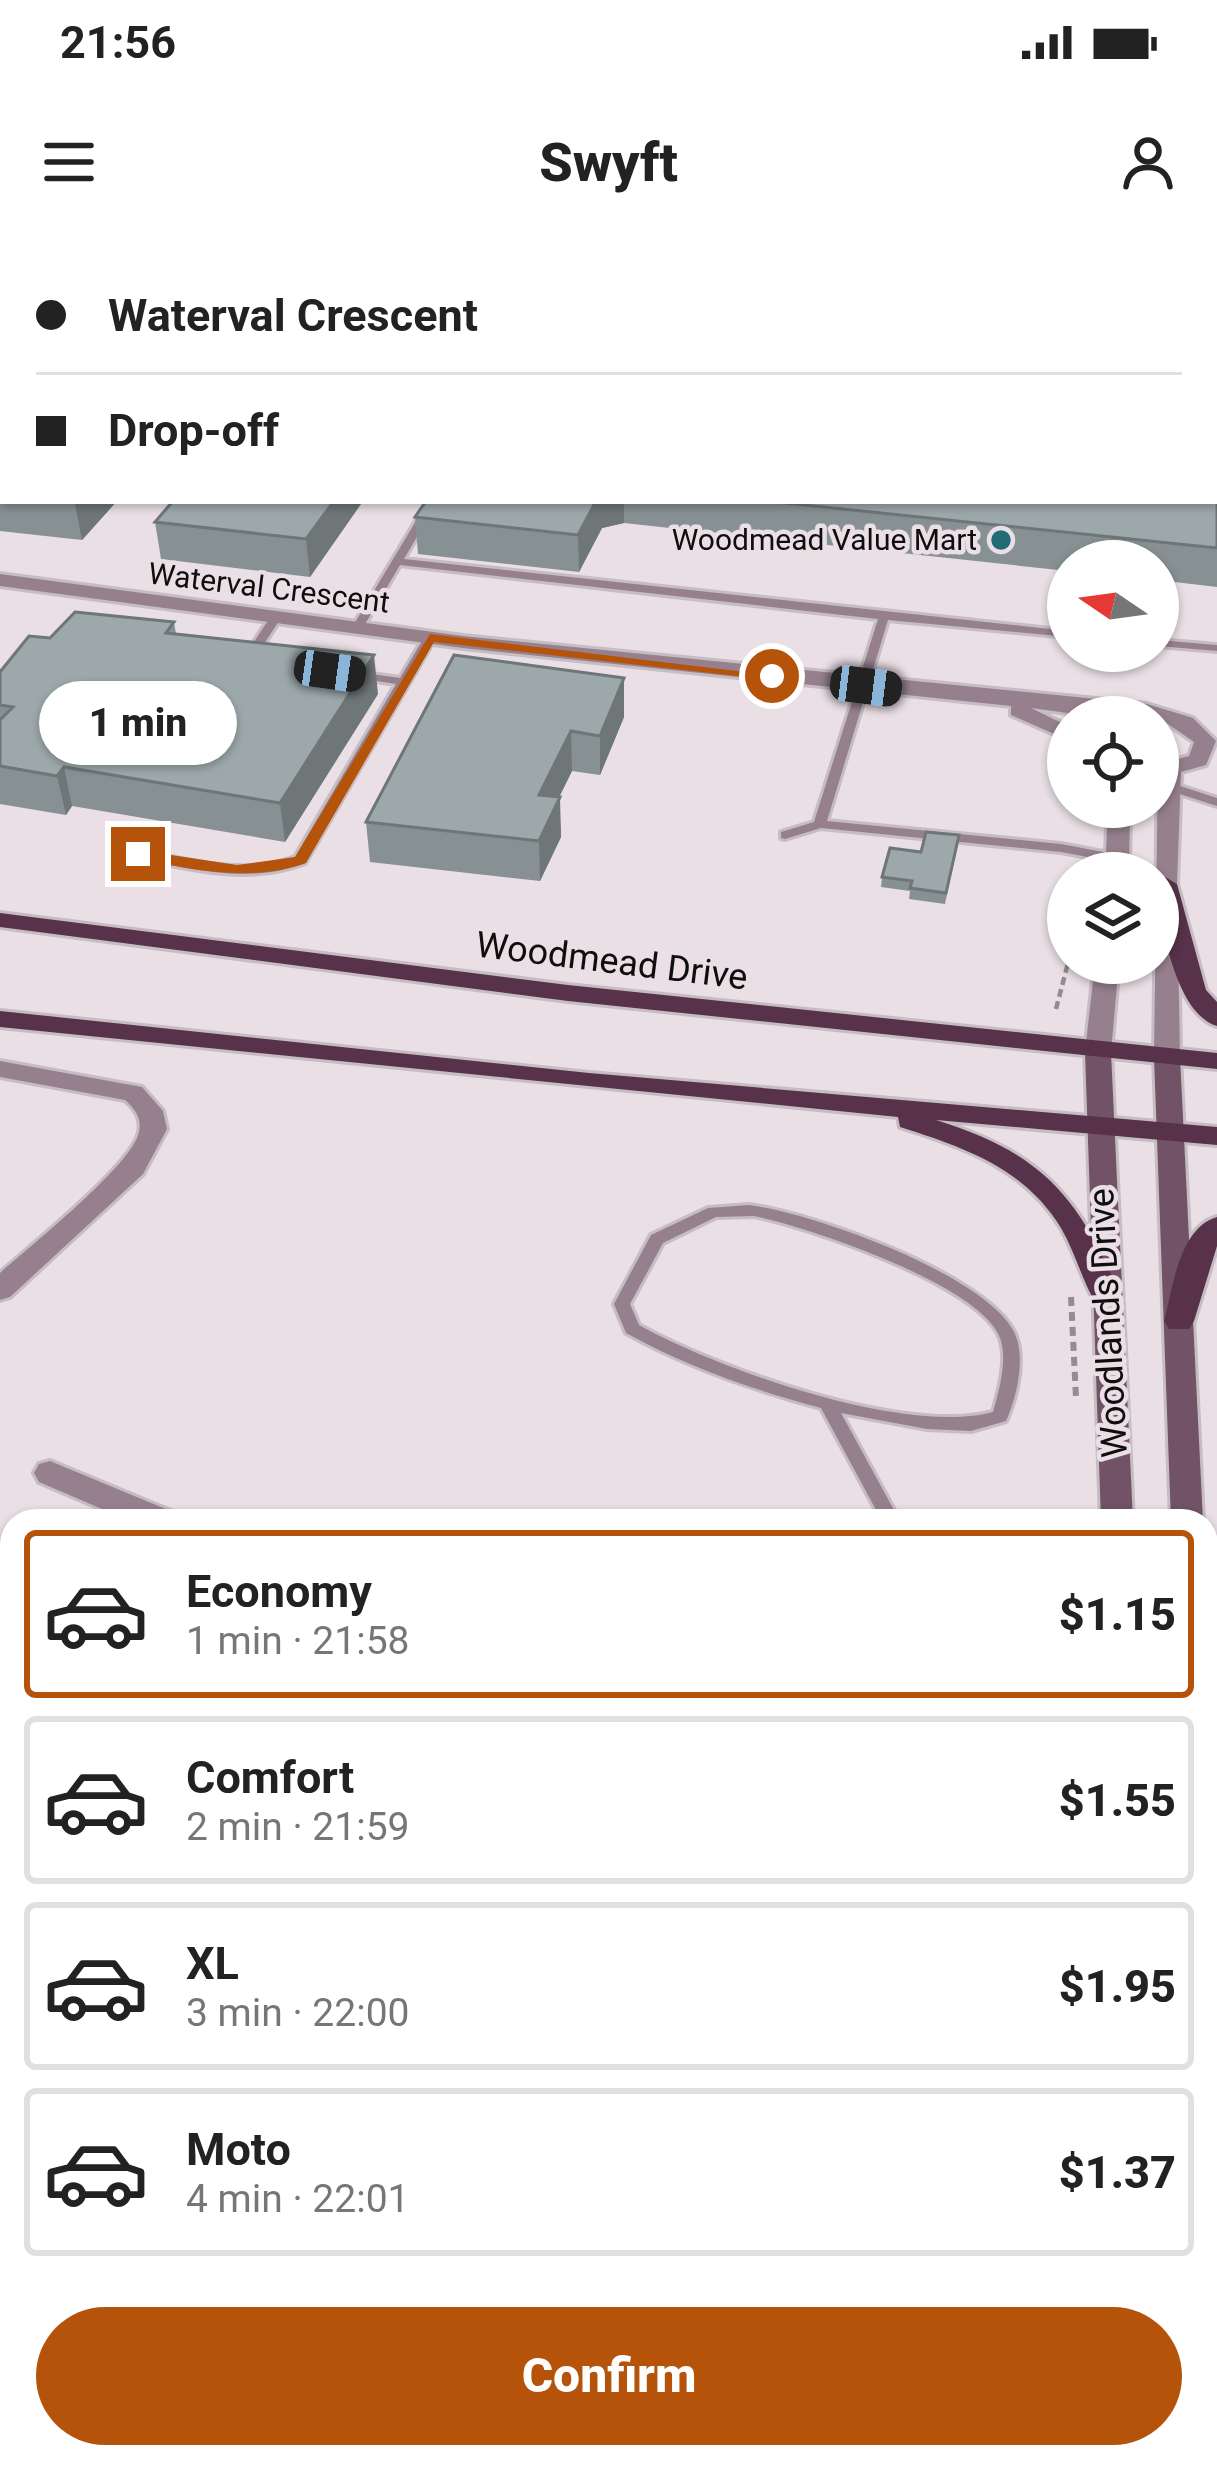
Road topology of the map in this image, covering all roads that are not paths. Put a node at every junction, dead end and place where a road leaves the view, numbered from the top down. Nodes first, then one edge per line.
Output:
1 (431, 504) edge
2 (398, 562) junction
3 (0, 584) edge
4 (884, 616) junction
5 (275, 618) junction
6 (357, 629) junction
7 (1047, 632) edge
8 (430, 638) junction
9 (463, 642) junction
10 (1179, 645) edge
11 (1217, 648) edge
12 (451, 663) edge
13 (276, 664) edge
14 (340, 673) edge
15 (405, 682) junction
16 (866, 686) junction
17 (997, 702) junction
18 (1047, 707) edge
19 (1179, 720) edge
20 (1217, 721) edge
21 (1186, 722) junction
22 (1047, 725) edge
23 (1211, 750) edge
24 (1179, 771) edge
25 (1179, 783) edge
26 (1217, 802) edge
27 (820, 824) junction
28 (785, 836) dead end
29 (1073, 852) edge
30 (138, 854) dead end
31 (0, 920) edge
32 (1179, 936) edge
33 (1105, 984) edge
34 (1166, 984) edge
35 (1217, 1018) edge
36 (0, 1019) edge
37 (1098, 1052) junction
38 (1167, 1058) junction
39 (1217, 1061) edge
40 (0, 1069) edge
41 (839, 1100) junction
42 (1098, 1125) junction
43 (1170, 1130) junction
44 (1217, 1136) edge
45 (1217, 1227) edge
46 (0, 1290) edge
47 (1106, 1297) junction
48 (1179, 1322) junction
49 (827, 1402) junction
50 (50, 1473) dead end
51 (134, 1509) edge
52 (885, 1509) edge
53 (1116, 1509) edge
54 (1187, 1509) edge

1 - 2 lane
2 - 4 lane
2 - 6 lane
3 - 5 street, Waterval Crescent
4 - 7 lane
4 - 16 lane
5 - 6 street, Waterval Crescent
5 - 13 lane
6 - 8 street, Waterval Crescent
8 - 9 street, Waterval Crescent
8 - 15 lane
9 - 12 lane
9 - 16 street, Waterval Crescent
10 - 11 lane
14 - 15 lane
15 - 30 lane
16 - 17 street, Waterval Crescent
16 - 27 lane
17 - 18 street, Waterval Crescent
17 - 22 street, Waterval Crescent
19 - 21 street, Waterval Crescent
20 - 21 street
21 - 23 street
23 - 24 street
25 - 26 lane
27 - 28 lane
27 - 29 lane
31 - 37 main road, Woodmead Drive
32 - 35 main road
33 - 37 street
34 - 38 street
36 - 41 main road
37 - 38 main road, Woodmead Drive
37 - 42 main road, Woodlands Drive
38 - 39 main road, Woodmead Drive
38 - 43 main road, Woodlands Drive
40 - 46 street
41 - 42 main road
41 - 47 main road
42 - 43 main road
42 - 47 main road, Woodlands Drive
43 - 44 main road
43 - 48 main road, Woodlands Drive
45 - 48 main road
47 - 53 main road, Woodlands Drive
48 - 54 main road, Woodlands Drive
49 - 49 lane
49 - 52 lane
50 - 51 street

